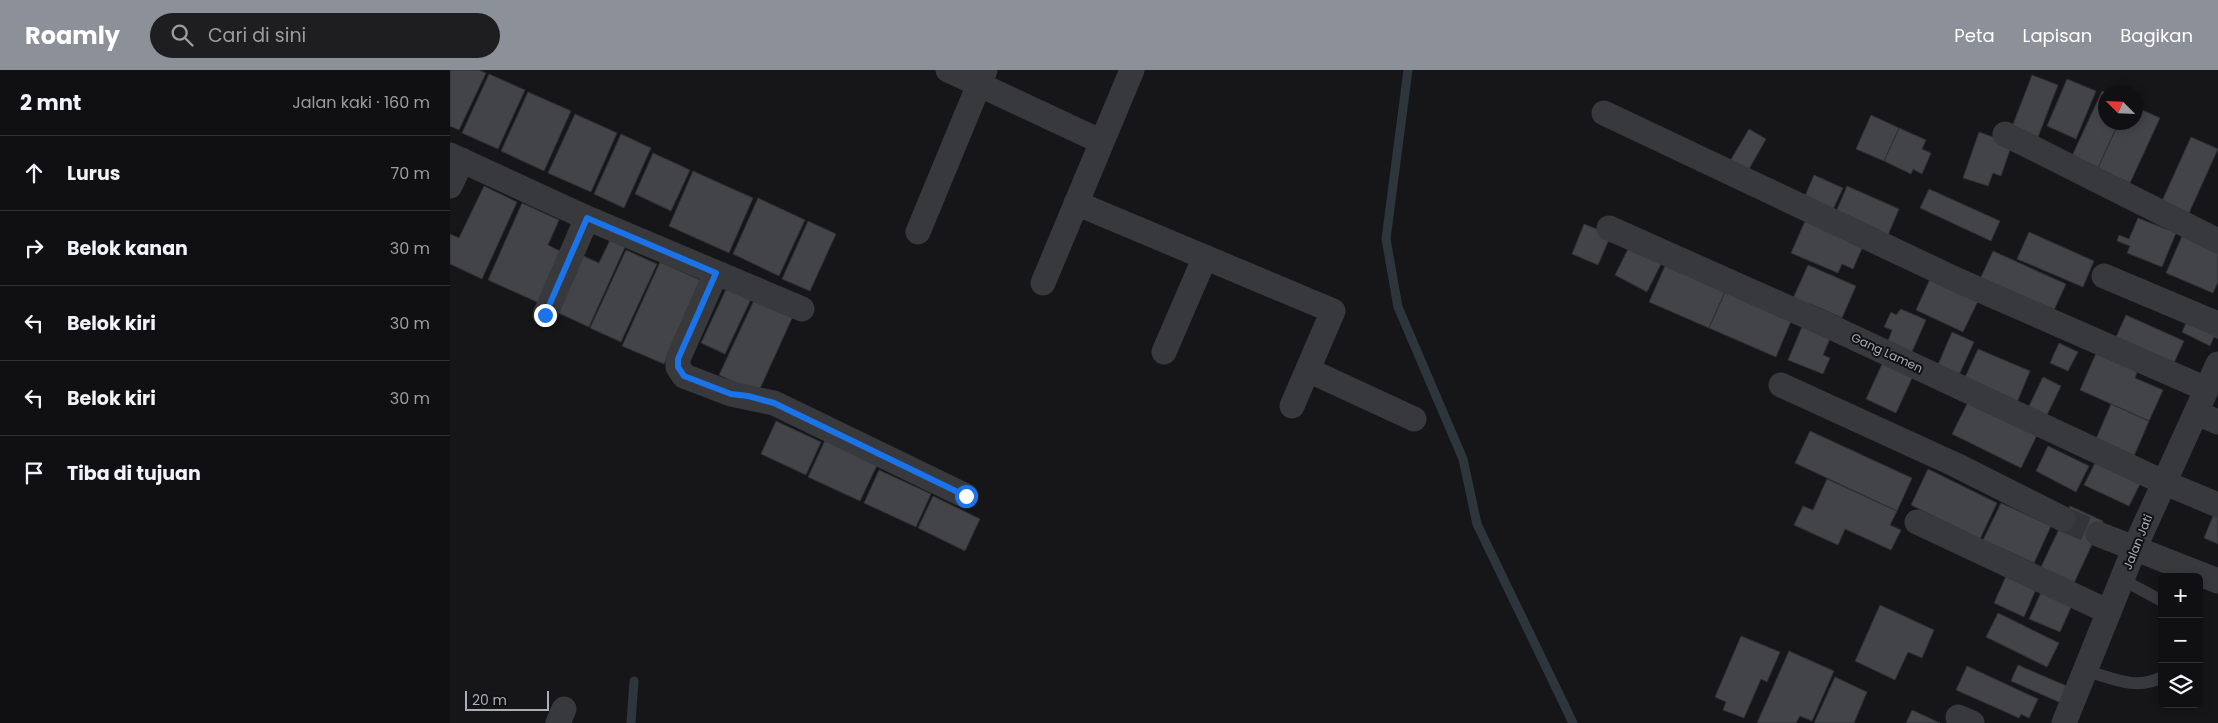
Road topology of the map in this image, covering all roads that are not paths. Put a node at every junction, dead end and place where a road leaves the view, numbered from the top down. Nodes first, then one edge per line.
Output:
1 (948, 70) edge
2 (1132, 70) edge
3 (982, 77) edge
4 (1604, 113) dead end
5 (2004, 134) dead end
6 (1102, 142) junction
7 (456, 157) edge
8 (450, 186) edge
9 (1076, 203) junction
10 (587, 218) junction
11 (1608, 228) dead end
12 (918, 232) dead end
13 (2218, 241) edge
14 (1205, 257) junction
15 (716, 273) junction
16 (2104, 276) dead end
17 (1043, 283) dead end
18 (802, 309) dead end
19 (545, 315) dead end
20 (2218, 324) edge
21 (1164, 352) dead end
22 (2218, 364) edge
23 (1308, 370) junction
24 (1781, 386) dead end
25 (2206, 389) junction
26 (1292, 406) dead end
27 (2207, 418) edge
28 (1414, 419) dead end
29 (2163, 482) junction
30 (966, 496) dead end
31 (2218, 505) edge
32 (2063, 519) tunnel mouth
33 (1917, 522) dead end
34 (2098, 534) tunnel mouth
35 (2136, 547) junction
36 (2123, 580) junction
37 (2218, 581) edge
38 (2158, 599) edge
39 (2109, 612) junction
40 (2087, 671) junction
41 (2158, 679) edge
42 (2064, 723) edge

1 - 3 street
2 - 6 street
3 - 6 street
3 - 12 street
4 - 25 street
5 - 13 street
6 - 9 street
7 - 8 street
7 - 10 street
9 - 14 street
9 - 17 street
10 - 15 street
10 - 19 street
11 - 29 street, Gang Lamen
14 - 21 street
14 - 23 street
15 - 18 street
15 - 30 street
16 - 20 street
22 - 25 street, Jalan Jati
23 - 26 street
23 - 28 street
24 - 32 street
25 - 27 street, Jalan Jati
27 - 29 street, Jalan Jati
29 - 31 street, Gang Lamen
29 - 35 street, Jalan Jati
33 - 39 street
34 - 35 street
35 - 36 street, Jalan Jati
35 - 37 street
36 - 38 lane
36 - 39 street, Jalan Jati
39 - 40 street, Jalan Jati
40 - 41 lane
40 - 42 street, Jalan Jati

